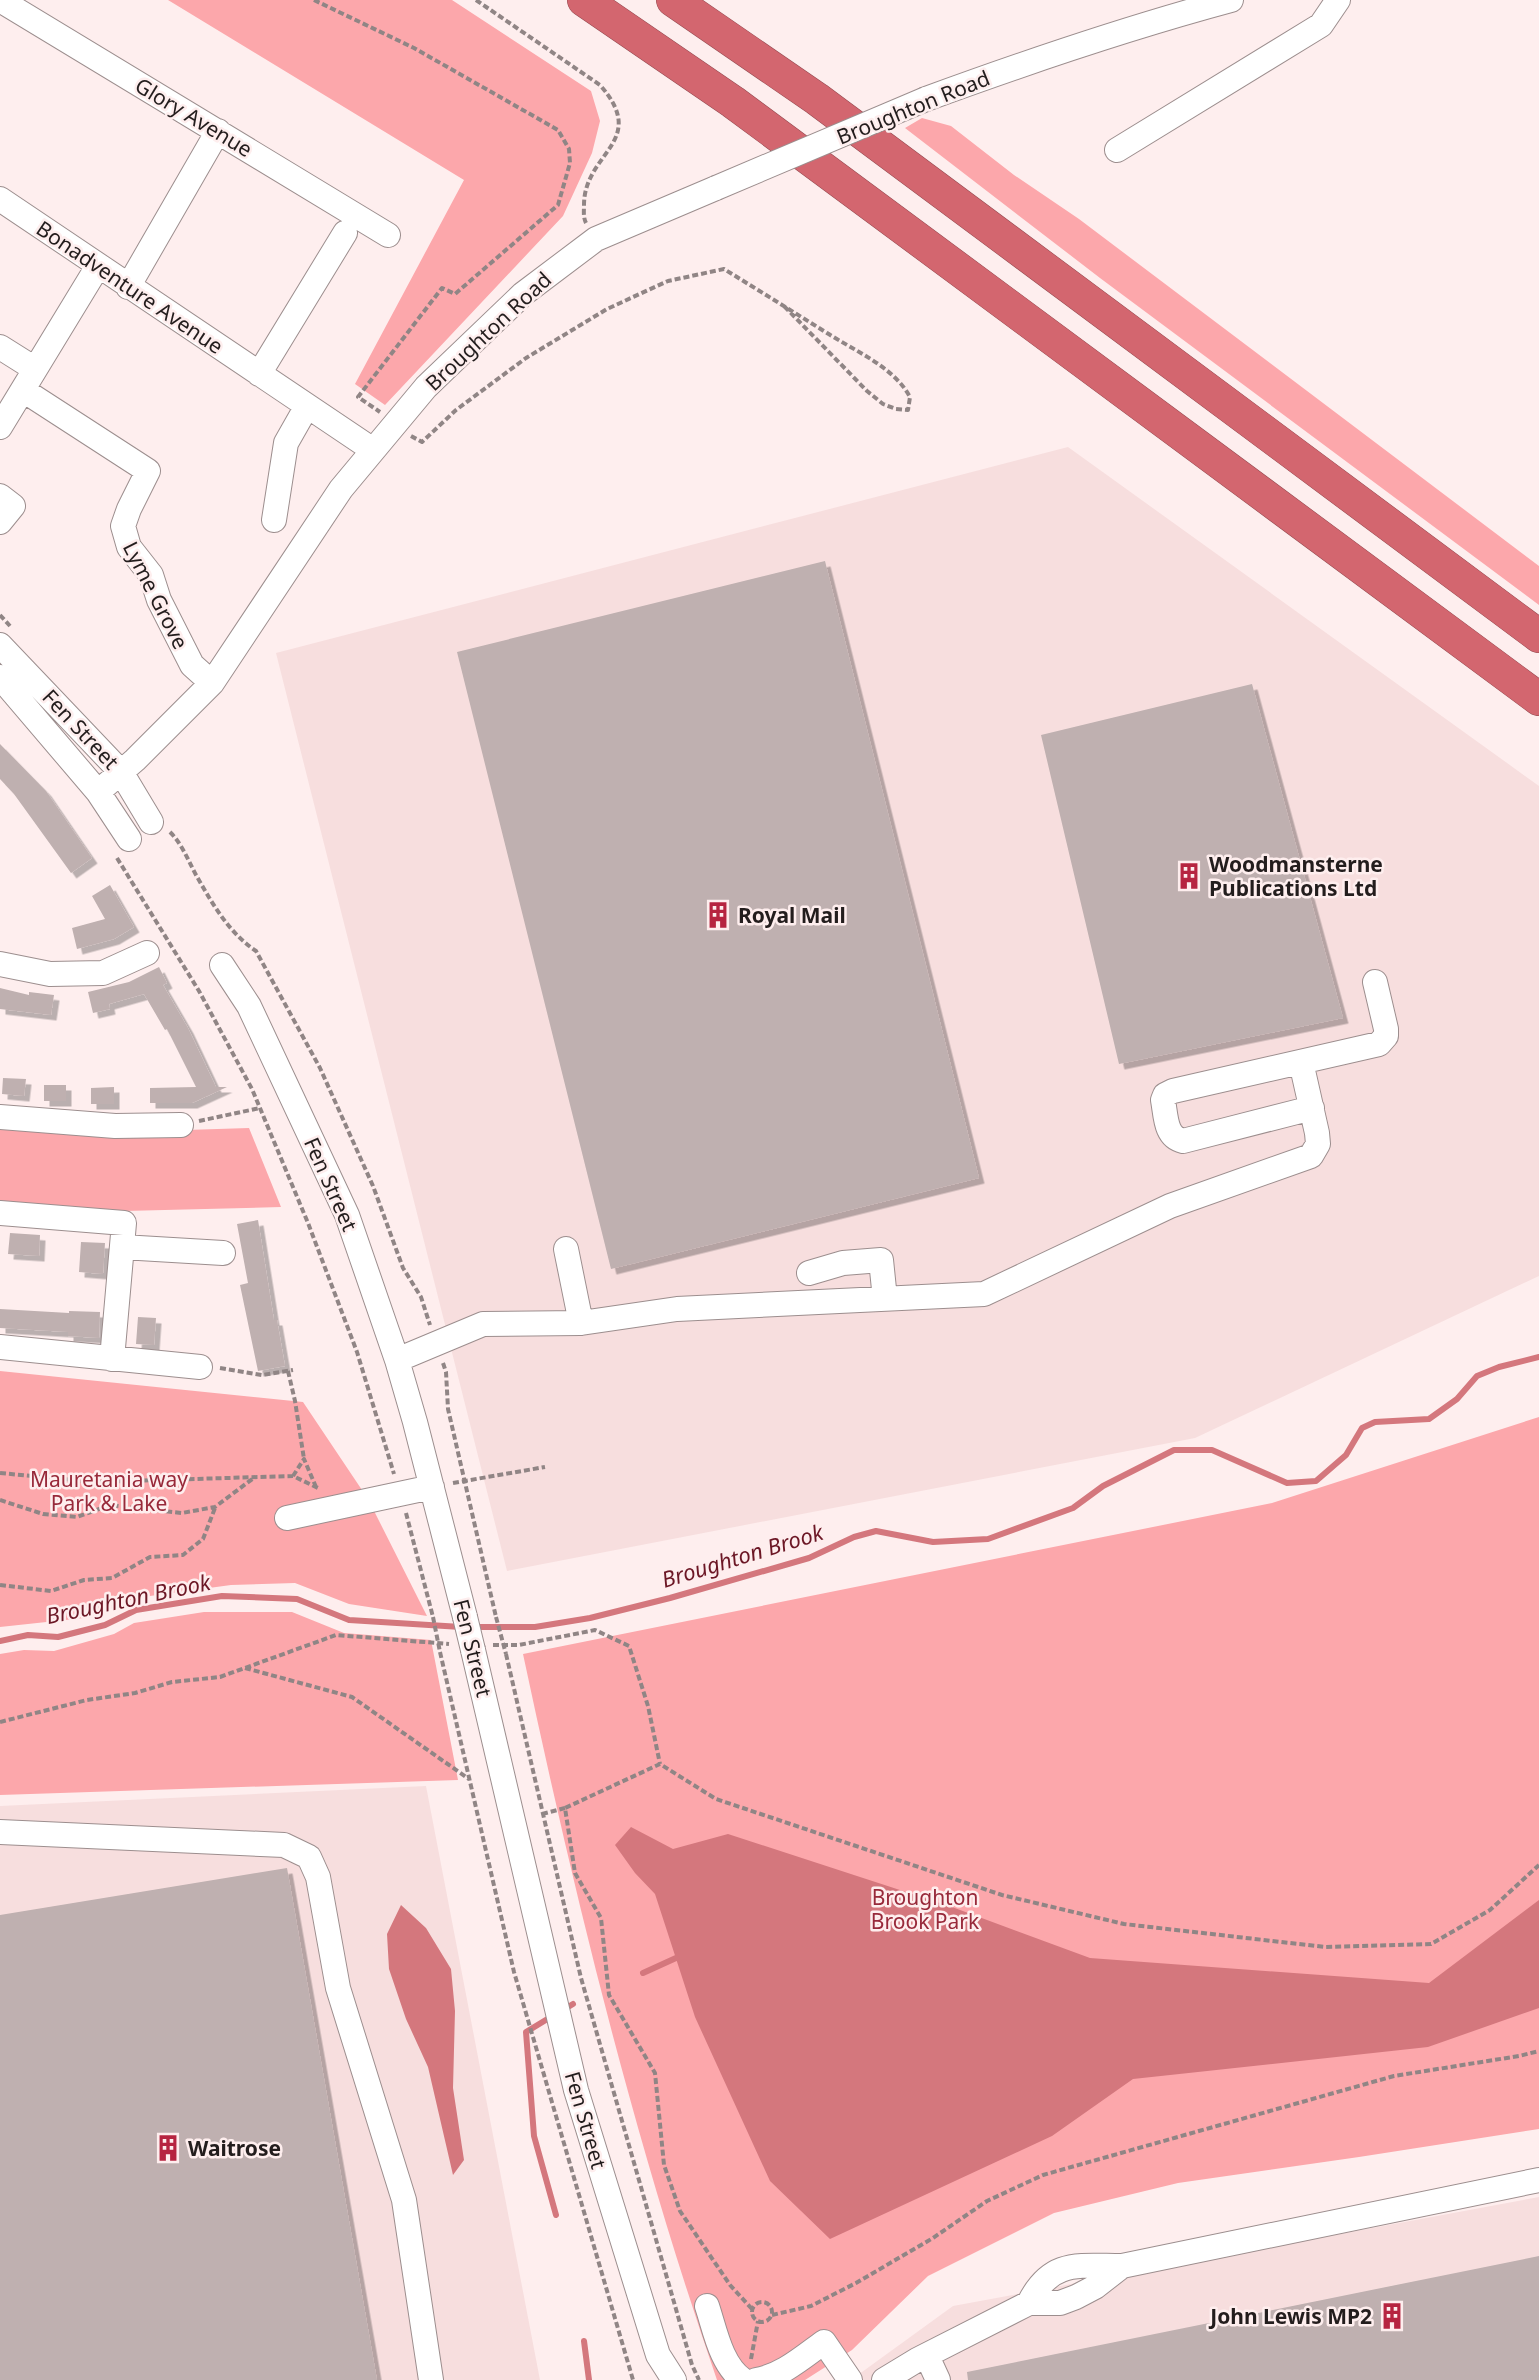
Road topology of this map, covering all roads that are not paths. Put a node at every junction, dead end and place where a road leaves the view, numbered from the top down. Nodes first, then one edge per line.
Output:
1 (0, 0) edge
2 (584, 0) edge
3 (673, 0) edge
4 (1231, 0) edge
5 (1338, 0) edge
6 (218, 131) junction
7 (1117, 150) dead end
8 (0, 200) edge
9 (345, 233) dead end
10 (388, 235) dead end
11 (98, 266) junction
12 (128, 287) junction
13 (0, 347) edge
14 (35, 369) junction
15 (259, 374) junction
16 (23, 390) junction
17 (307, 406) junction
18 (0, 427) edge
19 (373, 450) junction
20 (0, 496) edge
21 (274, 520) dead end
22 (0, 522) edge
23 (1539, 636) edge
24 (0, 645) edge
25 (0, 677) edge
26 (212, 683) junction
27 (1539, 699) edge
28 (121, 772) junction
29 (98, 792) junction
30 (150, 820) road end
31 (122, 846) road end
32 (147, 953) dead end
33 (0, 964) edge
34 (222, 965) dead end
35 (1375, 982) dead end
36 (1300, 1062) junction
37 (1311, 1108) junction
38 (0, 1117) edge
39 (181, 1125) road end
40 (0, 1213) edge
41 (123, 1235) junction
42 (567, 1249) dead end
43 (223, 1252) dead end
44 (809, 1273) dead end
45 (885, 1299) junction
46 (581, 1323) junction
47 (0, 1347) edge
48 (112, 1359) junction
49 (397, 1359) junction
50 (200, 1367) road end
51 (432, 1487) junction
52 (286, 1518) dead end
53 (0, 1832) edge
54 (1539, 2180) edge
55 (1122, 2266) junction
56 (1029, 2303) junction
57 (707, 2306) dead end
58 (658, 2355) junction
59 (927, 2356) junction
60 (749, 2376) edge
61 (431, 2380) edge
62 (657, 2380) edge
63 (674, 2380) edge
64 (850, 2380) edge
65 (884, 2380) edge
66 (938, 2380) edge

1 - 6 street, Glory Avenue
2 - 27 highway
3 - 23 highway
4 - 19 street, Broughton Road, bridge
5 - 7 street
6 - 10 street, Glory Avenue
6 - 12 street
8 - 11 street, Bonadventure Avenue
9 - 15 street
11 - 12 street, Bonadventure Avenue
11 - 14 street
12 - 15 street, Bonadventure Avenue
13 - 14 street
14 - 16 street
15 - 17 street, Bonadventure Avenue
16 - 18 street
16 - 26 street, Lyme Grove
17 - 19 street, Bonadventure Avenue
17 - 21 street
19 - 26 street, Broughton Road
20 - 22 street
24 - 28 street, Fen Street
25 - 29 street, Fen Street
26 - 28 street, Broughton Road
28 - 29 street, Broughton Road
28 - 30 street, Fen Street
29 - 31 street, Fen Street
32 - 33 street
34 - 49 street, Fen Street
35 - 36 street
36 - 37 street
36 - 37 street
37 - 45 street
38 - 39 street
40 - 41 street
41 - 43 street
41 - 48 street
42 - 46 street
44 - 45 street
45 - 46 street
46 - 49 street
47 - 48 street
48 - 50 street
49 - 51 street, Fen Street
51 - 52 street
51 - 58 street, Fen Street, bridge
53 - 61 street
54 - 55 street
55 - 56 street
55 - 56 street
56 - 59 street
57 - 60 street
58 - 62 street, Fen Street
58 - 63 street, Fen Street
59 - 65 street
59 - 66 street
60 - 64 street

